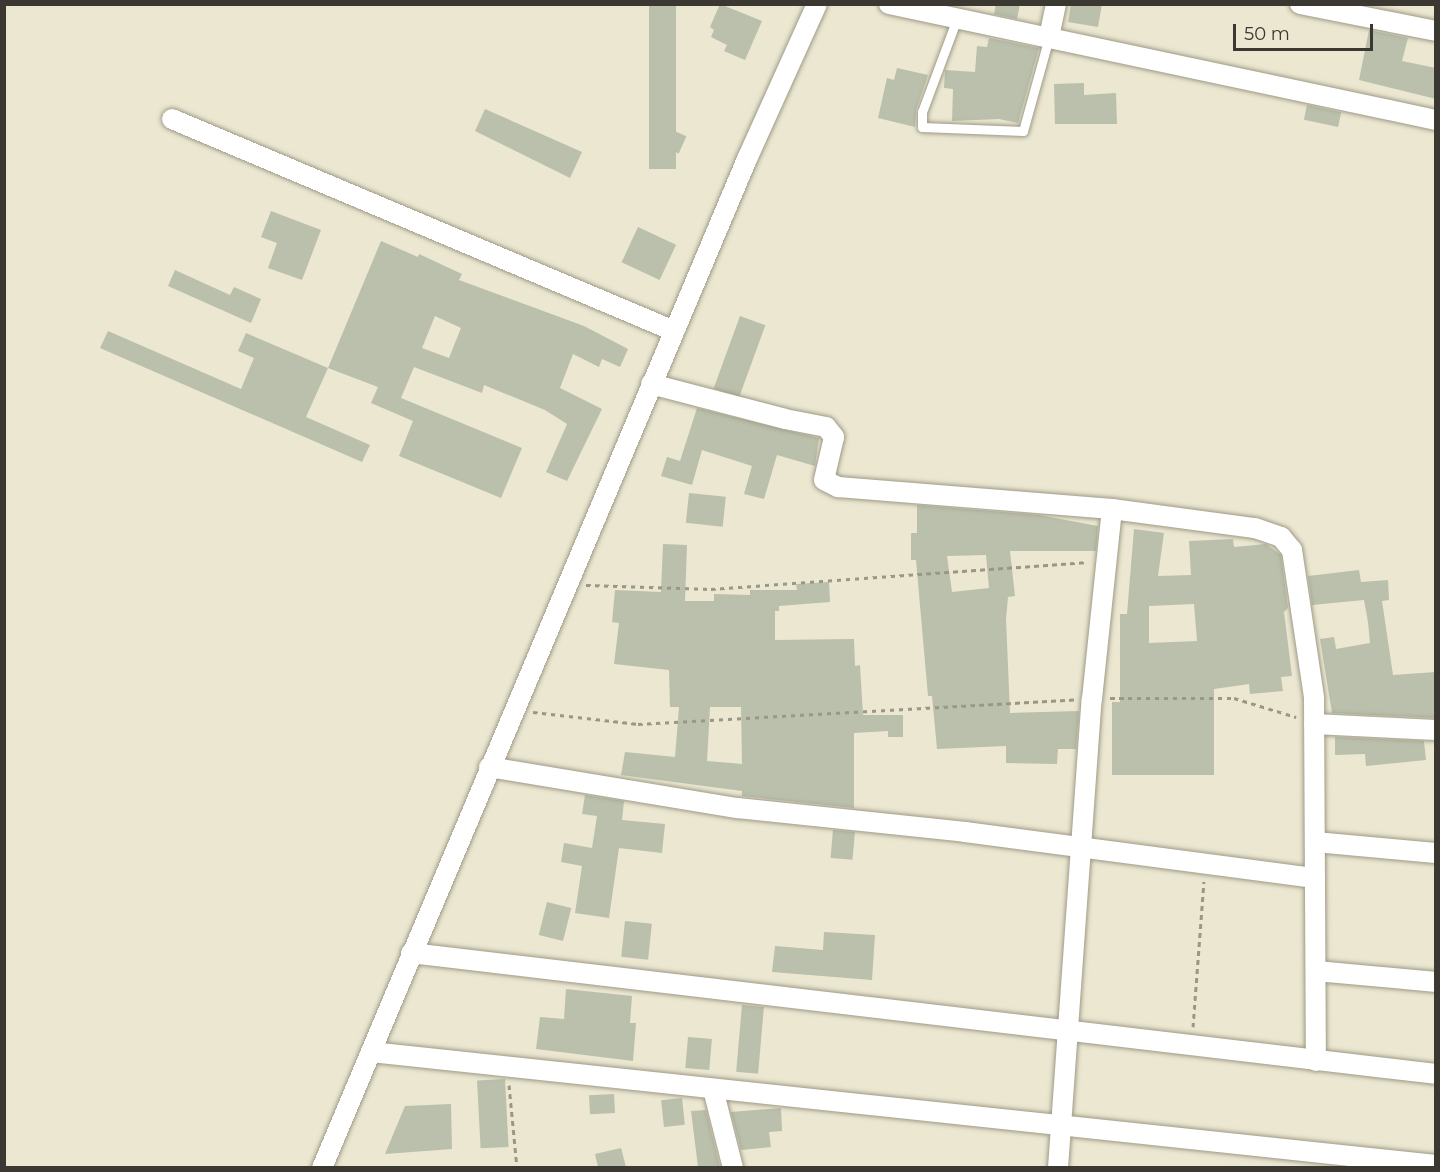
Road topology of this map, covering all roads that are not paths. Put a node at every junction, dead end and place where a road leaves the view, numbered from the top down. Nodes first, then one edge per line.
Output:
1 (817, 4) edge
2 (889, 4) edge
3 (1056, 4) edge
4 (1300, 4) edge
5 (958, 13) edge
6 (1436, 31) edge
7 (1049, 37) junction
8 (172, 119) dead end
9 (1436, 120) edge
10 (674, 331) junction
11 (651, 384) junction
12 (1112, 509) junction
13 (1314, 724) junction
14 (1436, 730) edge
15 (489, 767) junction
16 (1315, 842) junction
17 (1082, 849) junction
18 (1436, 853) edge
19 (1315, 878) junction
20 (411, 953) junction
21 (1316, 971) junction
22 (1436, 982) edge
23 (1068, 1031) junction
24 (371, 1052) junction
25 (1316, 1061) junction
26 (1436, 1074) edge
27 (713, 1089) junction
28 (1063, 1124) junction
29 (1436, 1165) edge
30 (322, 1167) edge
31 (733, 1167) edge
32 (1058, 1167) edge

1 - 10 street
2 - 5 street
3 - 7 street
4 - 6 street
5 - 7 street
5 - 7 lane
7 - 9 street
8 - 10 street
10 - 11 street
11 - 12 street
11 - 15 street
12 - 13 street
12 - 17 street
13 - 14 street
13 - 16 street
15 - 17 street
15 - 20 street
16 - 18 street
16 - 19 street
17 - 19 street
17 - 23 street
19 - 21 street
20 - 23 street
20 - 24 street
21 - 22 street
21 - 25 street
23 - 25 street
23 - 28 street
24 - 27 street
24 - 30 street
25 - 26 street
27 - 28 street
27 - 31 street
28 - 29 street
28 - 32 street

